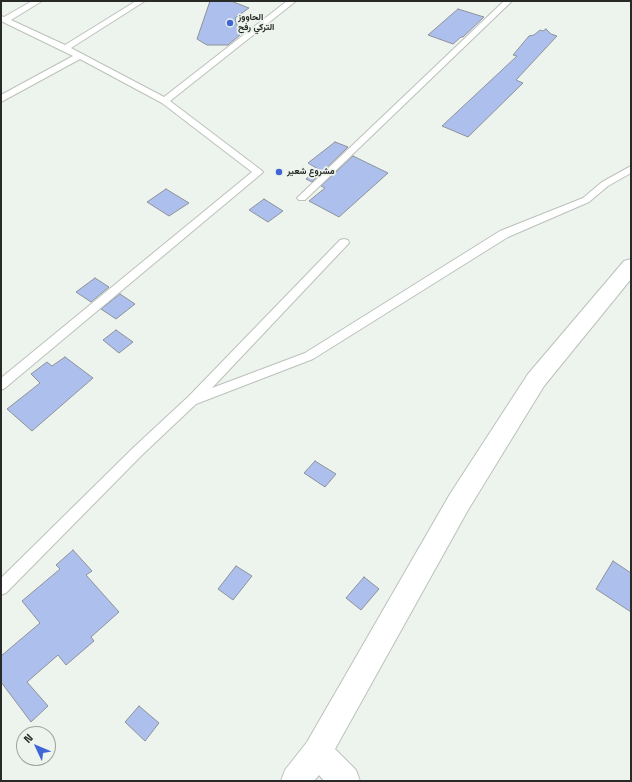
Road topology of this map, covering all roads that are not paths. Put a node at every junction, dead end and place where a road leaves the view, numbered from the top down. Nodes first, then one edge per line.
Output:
1 (38, 1) edge
2 (141, 1) edge
3 (292, 1) edge
4 (508, 1) edge
5 (2, 19) edge
6 (64, 48) junction
7 (79, 56) junction
8 (1, 99) edge
9 (165, 102) junction
10 (631, 169) edge
11 (302, 198) dead end
12 (344, 243) dead end
13 (631, 266) edge
14 (1, 385) edge
15 (192, 400) junction
16 (1, 588) edge
17 (317, 752) junction
18 (296, 781) edge
19 (346, 781) edge

1 - 5 lane
2 - 6 lane
3 - 9 lane
4 - 11 lane
5 - 6 lane
6 - 7 lane
7 - 8 lane
7 - 9 lane
9 - 14 lane
10 - 15 lane
12 - 15 lane
13 - 17 street
15 - 16 lane
17 - 18 street
17 - 19 street

